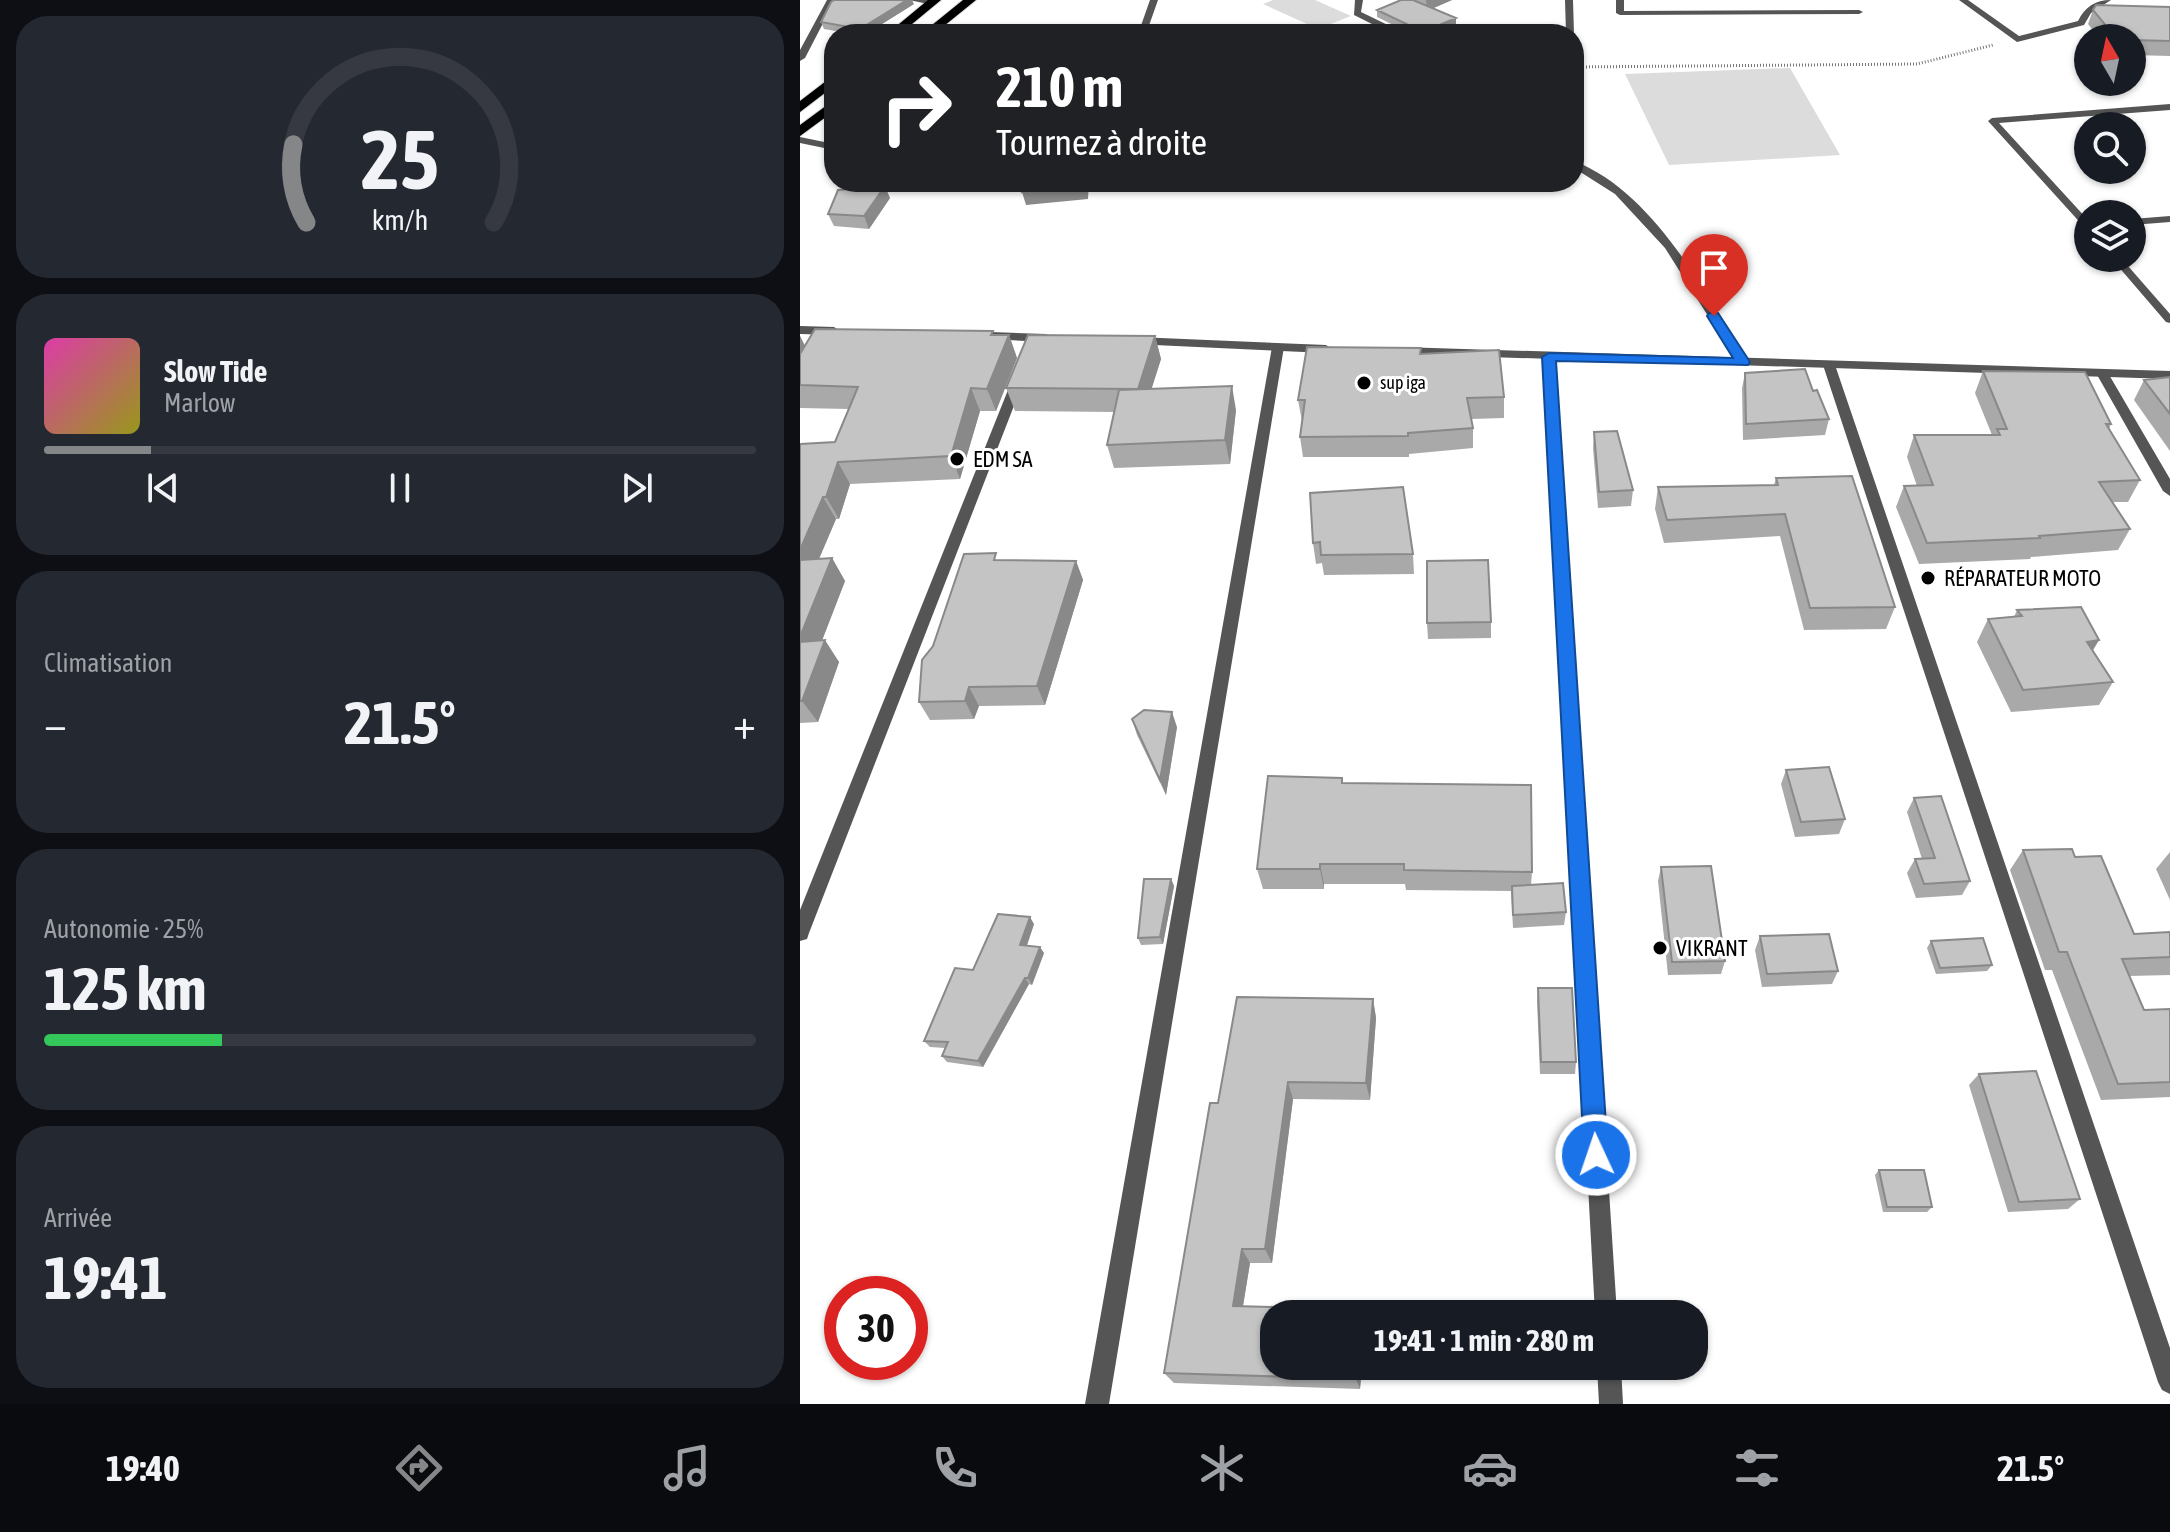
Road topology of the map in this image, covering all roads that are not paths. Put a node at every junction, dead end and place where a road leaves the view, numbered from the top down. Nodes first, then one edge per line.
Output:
1 (831, 0) edge
2 (913, 0) edge
3 (970, 0) edge
4 (1154, 0) edge
5 (1359, 0) edge
6 (1569, 0) edge
7 (1620, 0) edge
8 (1963, 0) edge
9 (2107, 0) edge
10 (934, 1) edge
11 (1859, 12) dead end
12 (905, 24) edge
13 (940, 24) edge
14 (1146, 24) edge
15 (1379, 24) edge
16 (1570, 24) edge
17 (816, 28) junction
18 (800, 30) edge
19 (800, 58) edge
20 (824, 88) edge
21 (2170, 107) edge
22 (800, 108) edge
23 (824, 112) edge
24 (800, 132) edge
25 (800, 140) edge
26 (824, 145) edge
27 (1584, 170) edge
28 (2074, 211) edge
29 (2170, 219) edge
30 (2146, 221) edge
31 (2128, 272) edge
32 (2170, 320) edge
33 (800, 330) edge
34 (828, 331) junction
35 (843, 331) edge
36 (971, 335) edge
37 (1065, 339) edge
38 (1126, 341) edge
39 (821, 343) edge
40 (1278, 347) junction
41 (1341, 349) edge
42 (1389, 351) edge
43 (1029, 352) junction
44 (1549, 357) junction
45 (1743, 362) junction
46 (1829, 365) junction
47 (2102, 373) junction
48 (2170, 375) edge
49 (2170, 491) edge
50 (800, 933) edge
51 (1605, 1300) edge
52 (1610, 1380) edge
53 (2170, 1382) edge
54 (1097, 1404) edge
55 (1611, 1404) edge

1 - 17 street
2 - 10 street
3 - 13 highway
4 - 14 street
5 - 15 street
6 - 16 street
7 - 11 lane
8 - 9 street
10 - 12 highway
17 - 18 street
17 - 19 street
20 - 22 highway
21 - 28 lane
23 - 24 highway
25 - 26 street
27 - 45 street
29 - 30 lane
31 - 32 lane
33 - 34 street
34 - 35 street
34 - 39 street
36 - 43 street
37 - 43 street
38 - 40 street
40 - 41 street
40 - 54 street
42 - 44 street
43 - 50 street
44 - 45 street
44 - 51 street
45 - 46 street
46 - 47 street
46 - 53 street
47 - 48 street
47 - 49 street
52 - 55 street

